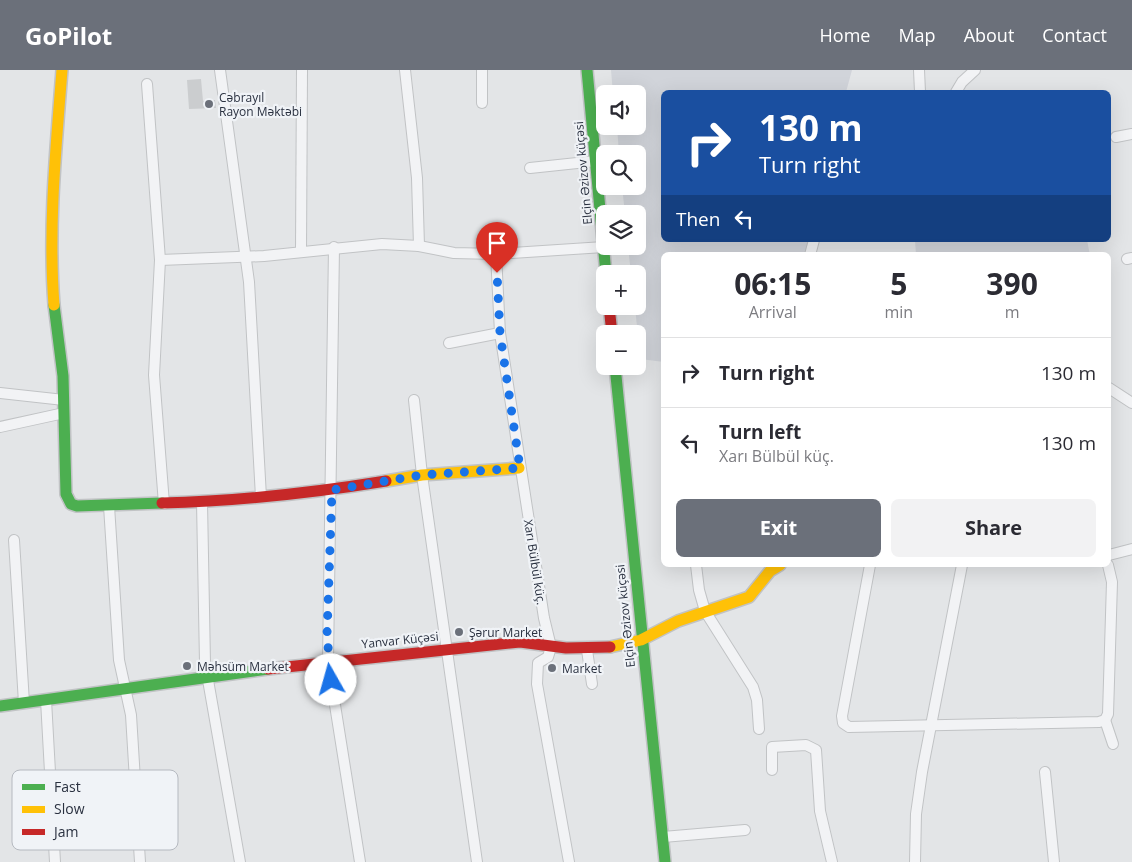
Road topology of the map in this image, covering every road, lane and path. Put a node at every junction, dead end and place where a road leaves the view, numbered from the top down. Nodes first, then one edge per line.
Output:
1 (62, 70) edge
2 (220, 70) edge
3 (302, 70) edge
4 (405, 70) edge
5 (482, 70) edge
6 (587, 70) edge
7 (919, 70) edge
8 (976, 70) edge
9 (146, 84) dead end
10 (920, 90) edge
11 (957, 90) edge
12 (482, 103) dead end
13 (1132, 134) edge
14 (1116, 137) dead end
15 (596, 161) joint
16 (530, 168) dead end
17 (419, 246) junction
18 (334, 247) junction
19 (596, 248) edge
20 (301, 251) junction
21 (496, 254) junction
22 (246, 256) junction
23 (160, 260) junction
24 (500, 333) junction
25 (450, 343) dead end
26 (616, 375) edge
27 (1111, 389) edge
28 (0, 393) edge
29 (64, 400) junction
30 (414, 400) dead end
31 (1132, 403) edge
32 (64, 413) junction
33 (0, 428) edge
34 (520, 468) junction
35 (422, 475) junction
36 (332, 490) junction
37 (261, 497) junction
38 (202, 502) junction
39 (164, 504) junction
40 (109, 506) junction
41 (14, 540) dead end
42 (1132, 549) edge
43 (1111, 554) edge
44 (696, 567) edge
45 (776, 567) edge
46 (870, 567) edge
47 (962, 567) edge
48 (1108, 567) edge
49 (705, 611) junction
50 (641, 640) junction
51 (551, 647) junction
52 (448, 649) junction
53 (587, 650) junction
54 (328, 661) junction
55 (207, 679) junction
56 (592, 684) dead end
57 (126, 689) junction
58 (46, 700) junction
59 (24, 703) junction
60 (0, 706) edge
61 (1105, 720) junction
62 (930, 726) junction
63 (759, 729) dead end
64 (1114, 744) dead end
65 (50, 770) edge
66 (134, 770) edge
67 (772, 770) dead end
68 (1045, 772) dead end
69 (745, 830) dead end
70 (663, 837) junction
71 (240, 862) edge
72 (360, 862) edge
73 (478, 862) edge
74 (569, 862) edge
75 (666, 862) edge
76 (832, 862) edge
77 (914, 862) edge
78 (1054, 862) edge

1 - 29 street
2 - 22 street
3 - 20 street
4 - 17 street
5 - 12 street
6 - 15 street, Elçin Əzizov küçəsi
7 - 10 street
8 - 11 street
9 - 23 street
13 - 14 street
15 - 16 street
17 - 18 street
17 - 21 street
18 - 20 street
18 - 36 street
19 - 21 street
20 - 22 street
21 - 24 street, Xarı Bülbül küç.
22 - 23 street
22 - 37 street
23 - 39 street
24 - 25 street
24 - 34 street, Xarı Bülbül küç.
26 - 50 street, Elçin Əzizov küçəsi
27 - 31 street
28 - 29 street
29 - 32 street
30 - 35 street
32 - 33 street
32 - 40 street
34 - 35 street
34 - 51 street, Xarı Bülbül küç.
35 - 36 street
35 - 52 street
36 - 37 street
36 - 54 street
37 - 38 street
38 - 39 street
38 - 55 street
39 - 40 street
40 - 57 street
41 - 59 street
42 - 43 street
44 - 49 street
45 - 49 street, Yanvar Küçəsi
46 - 62 street
47 - 62 street
48 - 61 street
49 - 50 street, Yanvar Küçəsi
49 - 63 street
50 - 53 street, Yanvar Küçəsi
50 - 70 street, Elçin Əzizov küçəsi
51 - 52 street, Yanvar Küçəsi
51 - 53 street, Yanvar Küçəsi
51 - 74 street
52 - 54 street, Yanvar Küçəsi
52 - 73 street
53 - 56 street
54 - 55 street, Yanvar Küçəsi
54 - 72 street
55 - 57 street, Yanvar Küçəsi
55 - 71 street
57 - 58 street, Yanvar Küçəsi
57 - 66 street
58 - 59 street, Yanvar Küçəsi
58 - 65 street
59 - 60 street, Yanvar Küçəsi
61 - 62 street
61 - 64 street
62 - 77 street
67 - 76 street
68 - 78 street
69 - 70 street
70 - 75 street, Elçin Əzizov küçəsi

